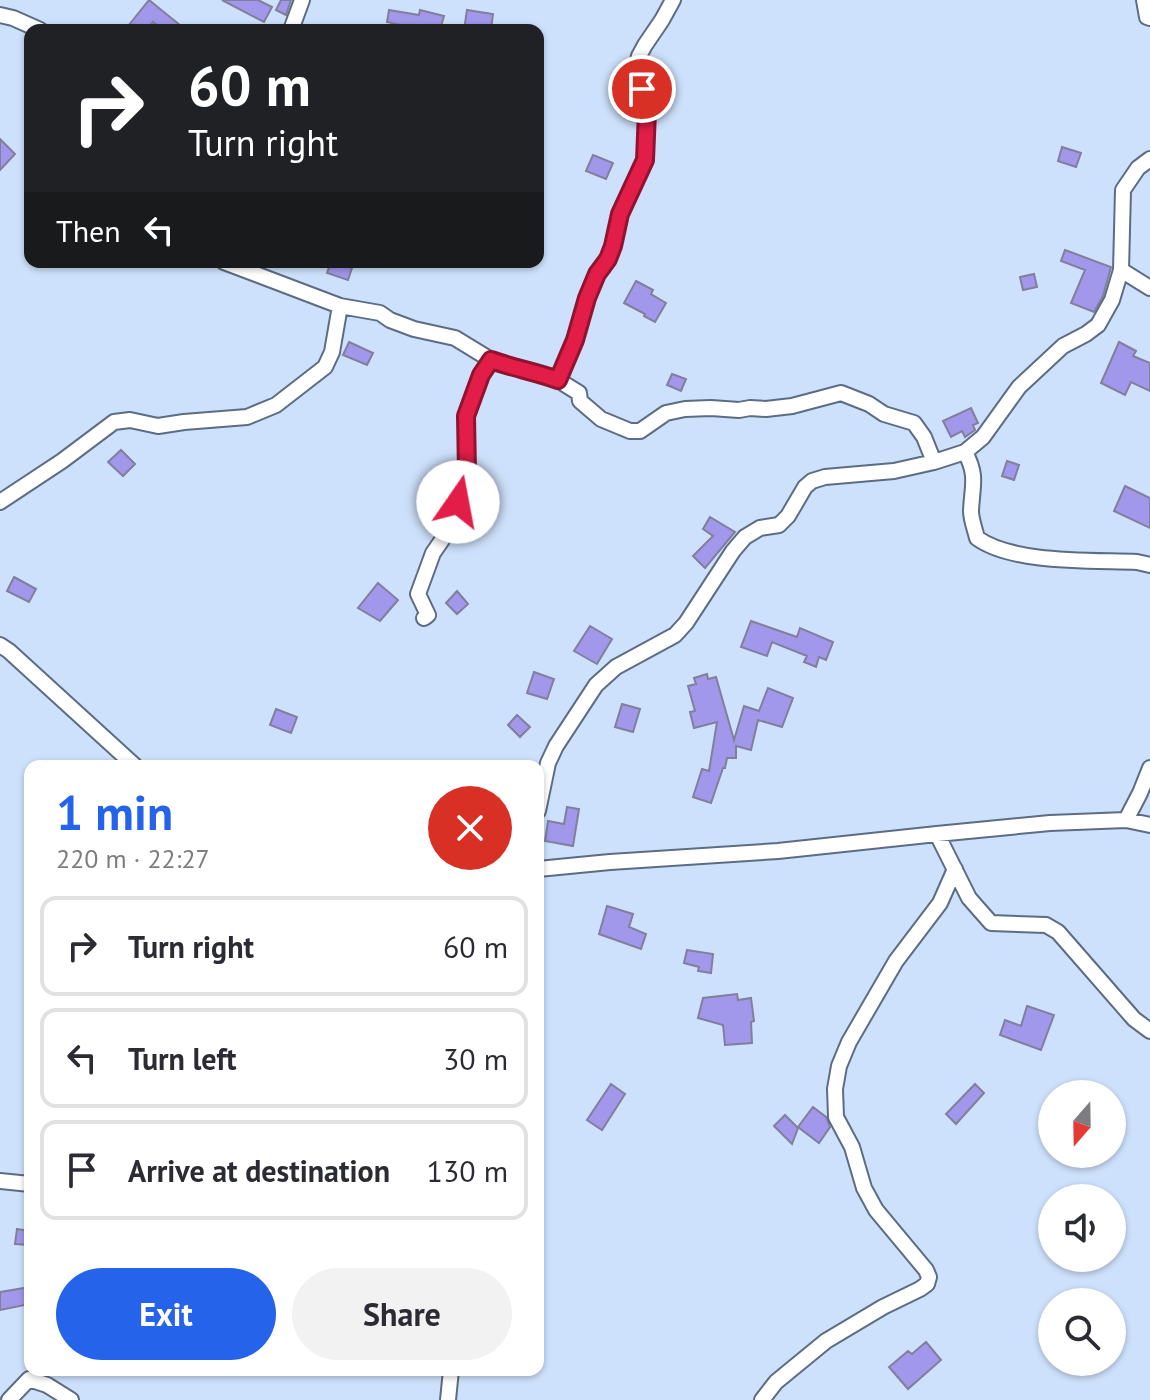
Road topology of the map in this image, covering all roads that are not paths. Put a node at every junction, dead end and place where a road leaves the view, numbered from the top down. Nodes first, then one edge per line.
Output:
1 (302, 0) edge
2 (673, 0) edge
3 (1144, 0) edge
4 (0, 15) edge
5 (1150, 18) edge
6 (26, 24) edge
7 (293, 24) edge
8 (1150, 159) edge
9 (240, 268) edge
10 (1121, 270) junction
11 (1150, 288) edge
12 (340, 306) junction
13 (491, 360) junction
14 (558, 380) junction
15 (965, 452) junction
16 (934, 462) junction
17 (0, 502) edge
18 (1150, 565) edge
19 (424, 618) dead end
20 (0, 645) edge
21 (128, 760) edge
22 (1150, 768) edge
23 (544, 782) edge
24 (1126, 820) junction
25 (1150, 825) edge
26 (937, 834) junction
27 (544, 868) edge
28 (955, 869) junction
29 (1150, 1031) edge
30 (0, 1181) edge
31 (24, 1183) edge
32 (28, 1376) edge
33 (33, 1376) edge
34 (450, 1376) edge
35 (9, 1400) edge
36 (71, 1400) edge
37 (448, 1400) edge
38 (762, 1400) edge

1 - 7 street
2 - 14 street
3 - 5 street
4 - 6 street
8 - 10 street
9 - 12 street
10 - 11 street
10 - 15 street
12 - 13 street
12 - 17 street
13 - 14 street
13 - 19 street
14 - 16 street
15 - 16 street
15 - 18 street
16 - 23 street
20 - 21 street
22 - 24 street
24 - 25 street
24 - 26 street
26 - 27 street
26 - 28 street
28 - 29 street
28 - 38 street
30 - 31 street
32 - 35 street
33 - 36 street
34 - 37 street

